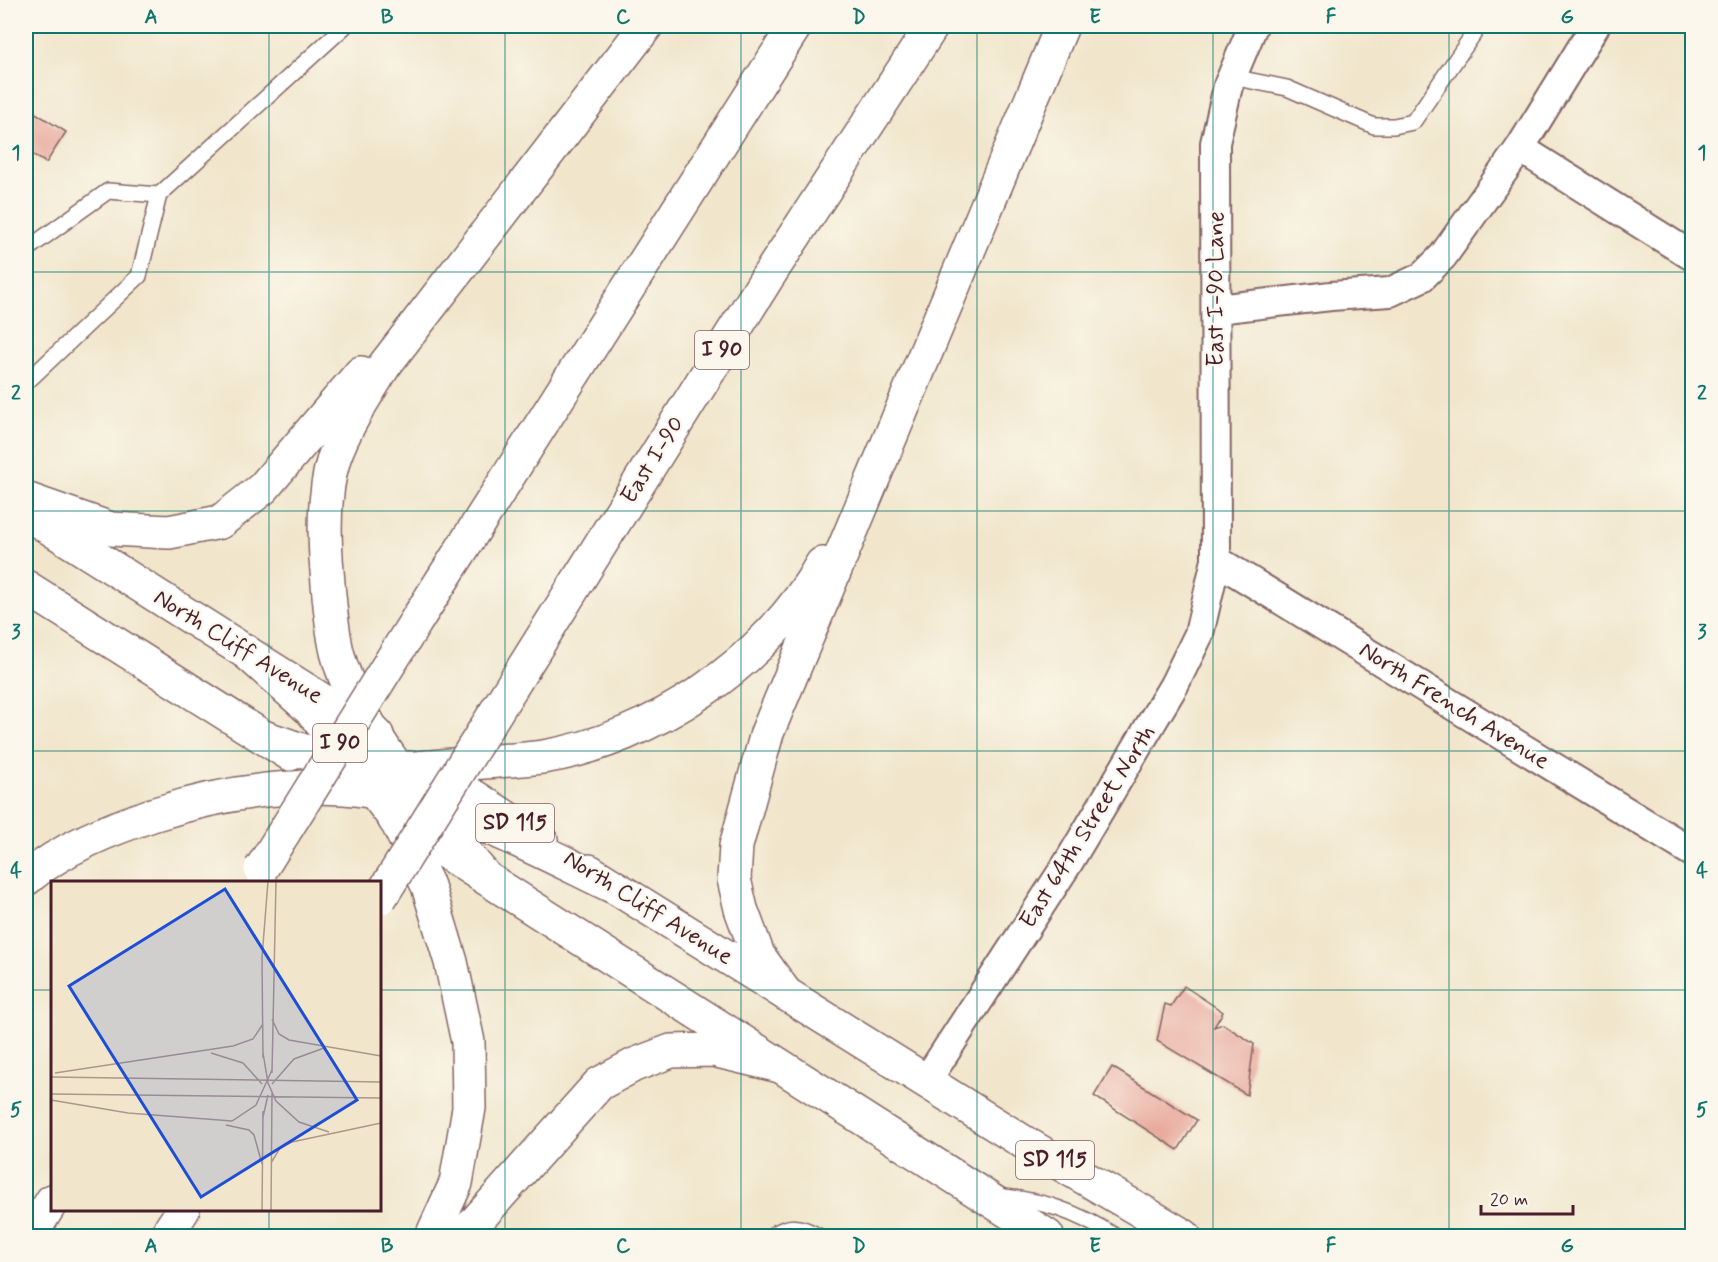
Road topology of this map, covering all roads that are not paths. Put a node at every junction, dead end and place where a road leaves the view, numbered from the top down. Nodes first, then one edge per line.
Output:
1 (345, 26) edge
2 (646, 26) edge
3 (795, 26) edge
4 (932, 26) edge
5 (1062, 26) edge
6 (1253, 26) edge
7 (1479, 26) edge
8 (1595, 26) edge
9 (1232, 77) junction
10 (1520, 148) junction
11 (159, 195) junction
12 (511, 204) junction
13 (26, 250) edge
14 (1692, 256) edge
15 (1217, 309) junction
16 (26, 374) edge
17 (885, 450) junction
18 (26, 499) edge
19 (26, 513) edge
20 (1216, 560) junction
21 (26, 586) edge
22 (245, 651) junction
23 (376, 734) junction
24 (412, 767) junction
25 (349, 776) junction
26 (410, 813) junction
27 (1692, 852) edge
28 (257, 876) edge
29 (26, 879) edge
30 (612, 886) junction
31 (381, 896) edge
32 (786, 994) junction
33 (780, 1066) junction
34 (927, 1080) junction
35 (976, 1194) junction
36 (51, 1203) edge
37 (182, 1211) edge
38 (1178, 1235) edge
39 (30, 1236) edge
40 (166, 1236) edge
41 (432, 1236) edge
42 (464, 1236) edge
43 (771, 1236) edge
44 (818, 1236) edge
45 (1047, 1236) edge
46 (1115, 1236) edge

1 - 11 lane
2 - 12 main road
3 - 28 main road, I 90, bridge
4 - 31 main road, East I-90 / I 90, bridge
5 - 17 main road
6 - 9 street, East I-90 Lane
7 - 9 lane
8 - 10 street
9 - 15 street, East I-90 Lane
10 - 14 street
10 - 15 street
11 - 13 lane
11 - 16 lane
12 - 18 main road
12 - 23 main road
15 - 20 street, East I-90 Lane
17 - 24 main road
17 - 32 main road
19 - 22 main road, North Cliff Avenue
20 - 27 street, North French Avenue
20 - 34 street, East 64th Street North
21 - 25 main road
22 - 23 main road, North Cliff Avenue
22 - 25 main road
23 - 24 main road
24 - 25 main road
24 - 26 main road
24 - 30 main road, North Cliff Avenue / SD 115
25 - 26 main road
25 - 26 main road
25 - 29 main road
26 - 30 main road
26 - 33 main road, SD 115
26 - 41 main road
30 - 32 main road, North Cliff Avenue / SD 115
32 - 34 main road, North Cliff Avenue / SD 115
33 - 35 main road, SD 115
33 - 42 main road
34 - 38 main road, North Cliff Avenue / SD 115
35 - 45 main road, SD 115
35 - 46 lane
36 - 39 main road
37 - 40 main road
43 - 44 lane

